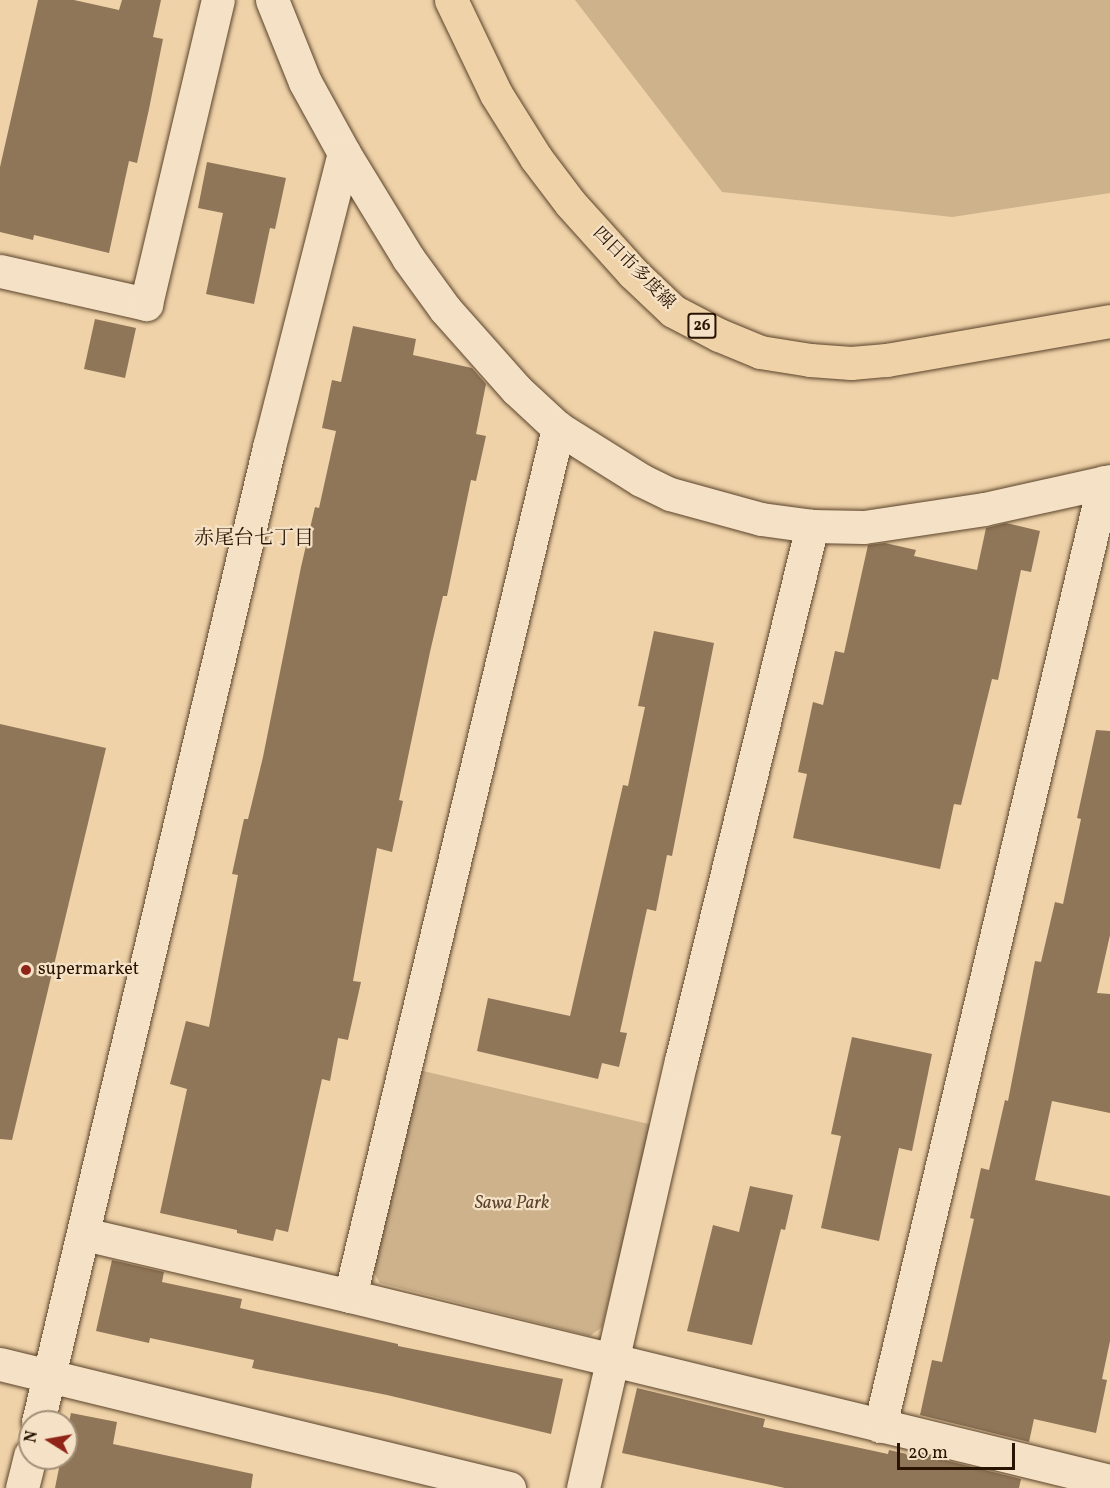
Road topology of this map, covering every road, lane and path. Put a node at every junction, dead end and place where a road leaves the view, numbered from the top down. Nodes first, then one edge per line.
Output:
1 (218, 0) edge
2 (272, 0) edge
3 (451, 0) edge
4 (344, 153) junction
5 (0, 271) edge
6 (1110, 321) edge
7 (558, 428) junction
8 (1107, 482) edge
9 (812, 526) junction
10 (84, 1234) junction
11 (350, 1296) junction
12 (613, 1362) junction
13 (0, 1364) edge
14 (49, 1376) junction
15 (41, 1410) edge
16 (880, 1426) junction
17 (26, 1470) edge
18 (1110, 1481) edge
19 (22, 1488) edge
20 (509, 1488) edge
21 (583, 1488) edge

1 - 5 street
2 - 4 street
3 - 6 main road, 四日市多度線 / 26
4 - 7 street
4 - 10 street
7 - 9 street
7 - 11 street
8 - 9 street
8 - 16 street
9 - 12 street
10 - 11 street
10 - 14 street
11 - 12 street
12 - 16 street
12 - 21 street
13 - 14 street
14 - 15 street
14 - 20 street
16 - 18 street
17 - 19 street

